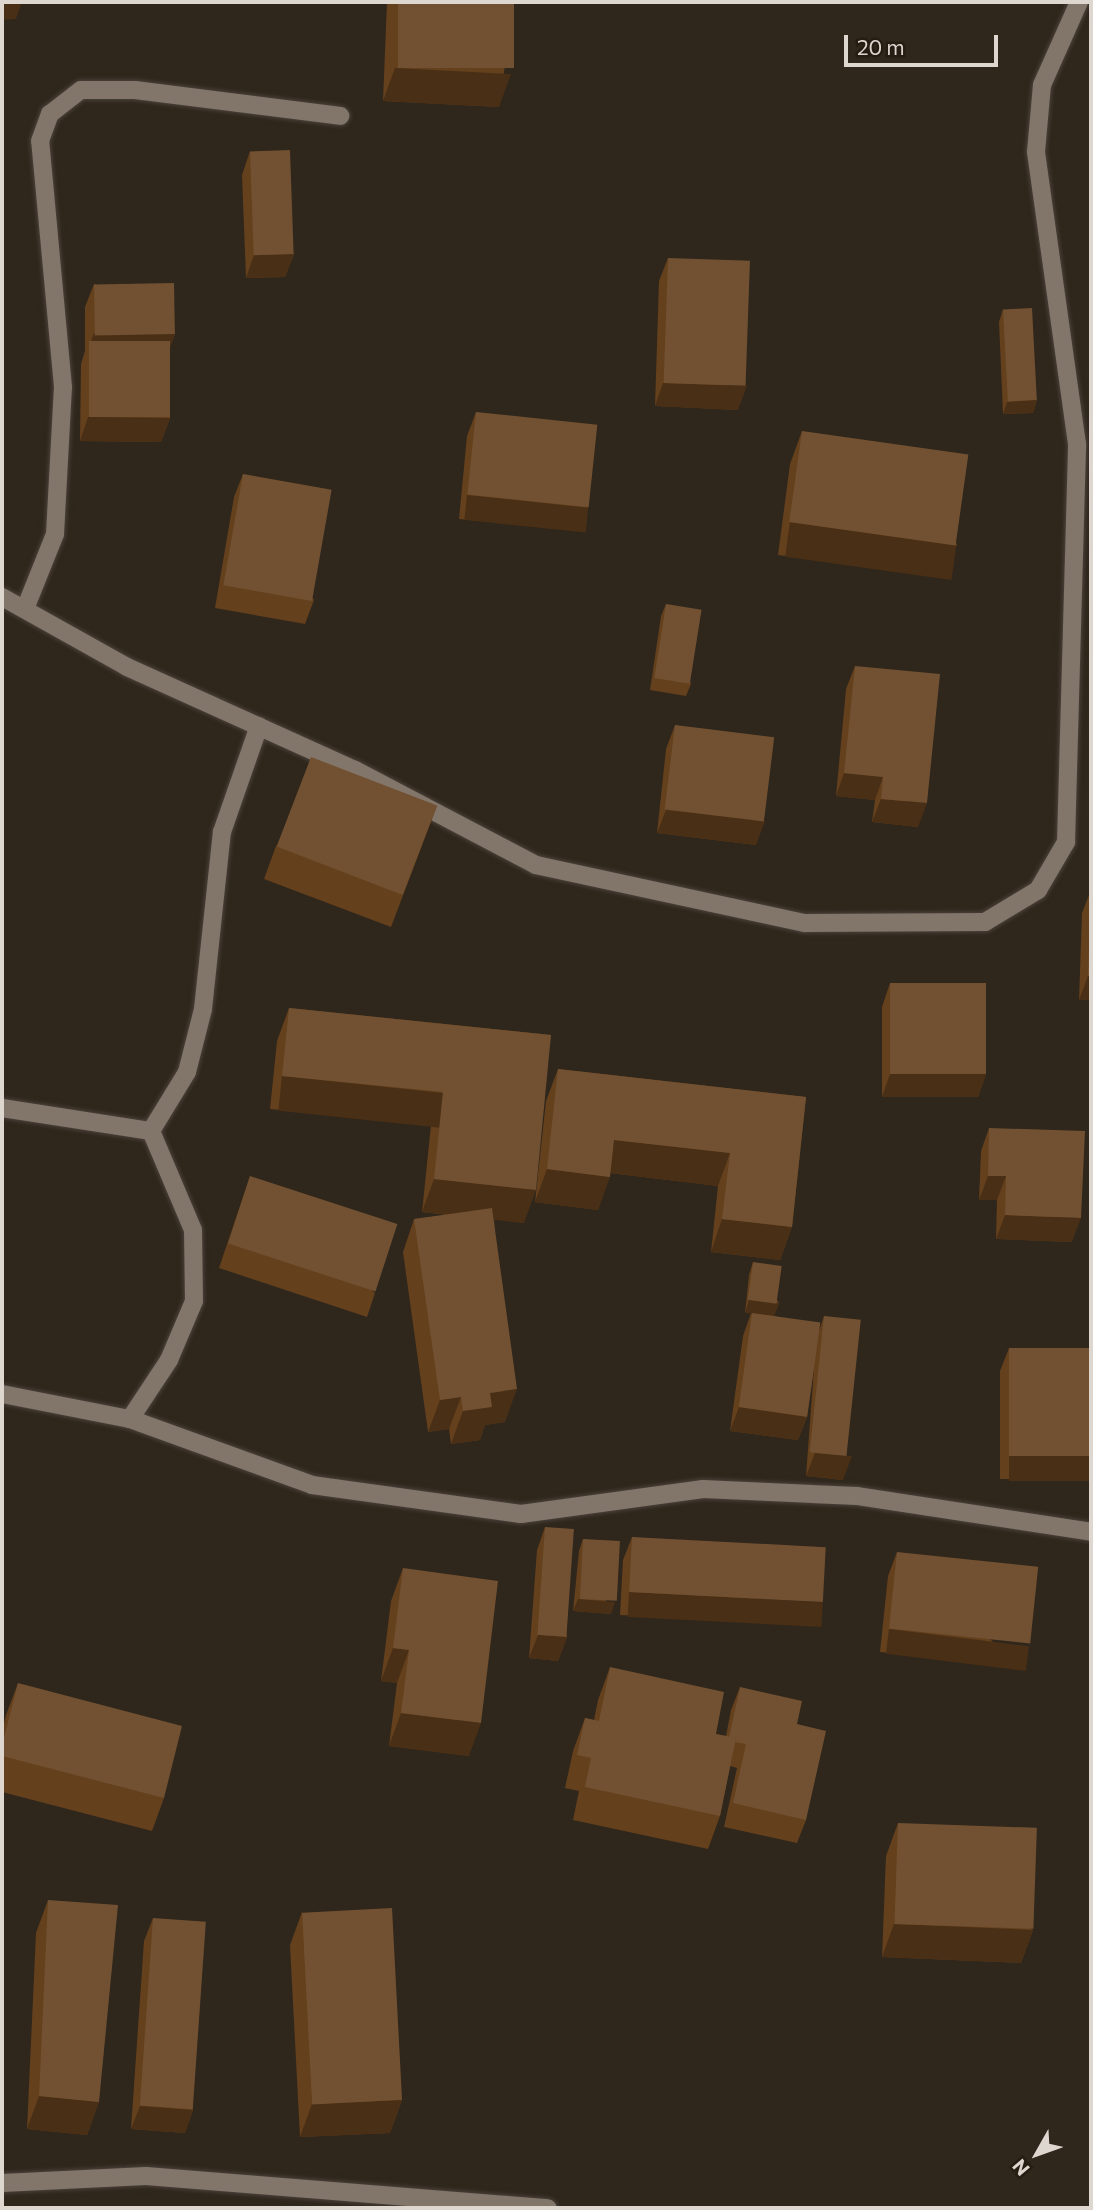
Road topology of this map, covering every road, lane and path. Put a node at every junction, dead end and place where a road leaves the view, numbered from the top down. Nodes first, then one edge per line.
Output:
1 (1079, 2) edge
2 (340, 116) dead end
3 (2, 597) edge
4 (25, 609) junction
5 (259, 726) junction
6 (2, 1108) edge
7 (151, 1131) junction
8 (2, 1394) edge
9 (130, 1419) junction
10 (1091, 1532) edge
11 (2, 2183) edge
12 (548, 2208) edge

1 - 5 street
2 - 4 street
3 - 4 street
4 - 5 street
5 - 7 street
6 - 7 street
7 - 9 street
8 - 9 street
9 - 10 street
11 - 12 street

